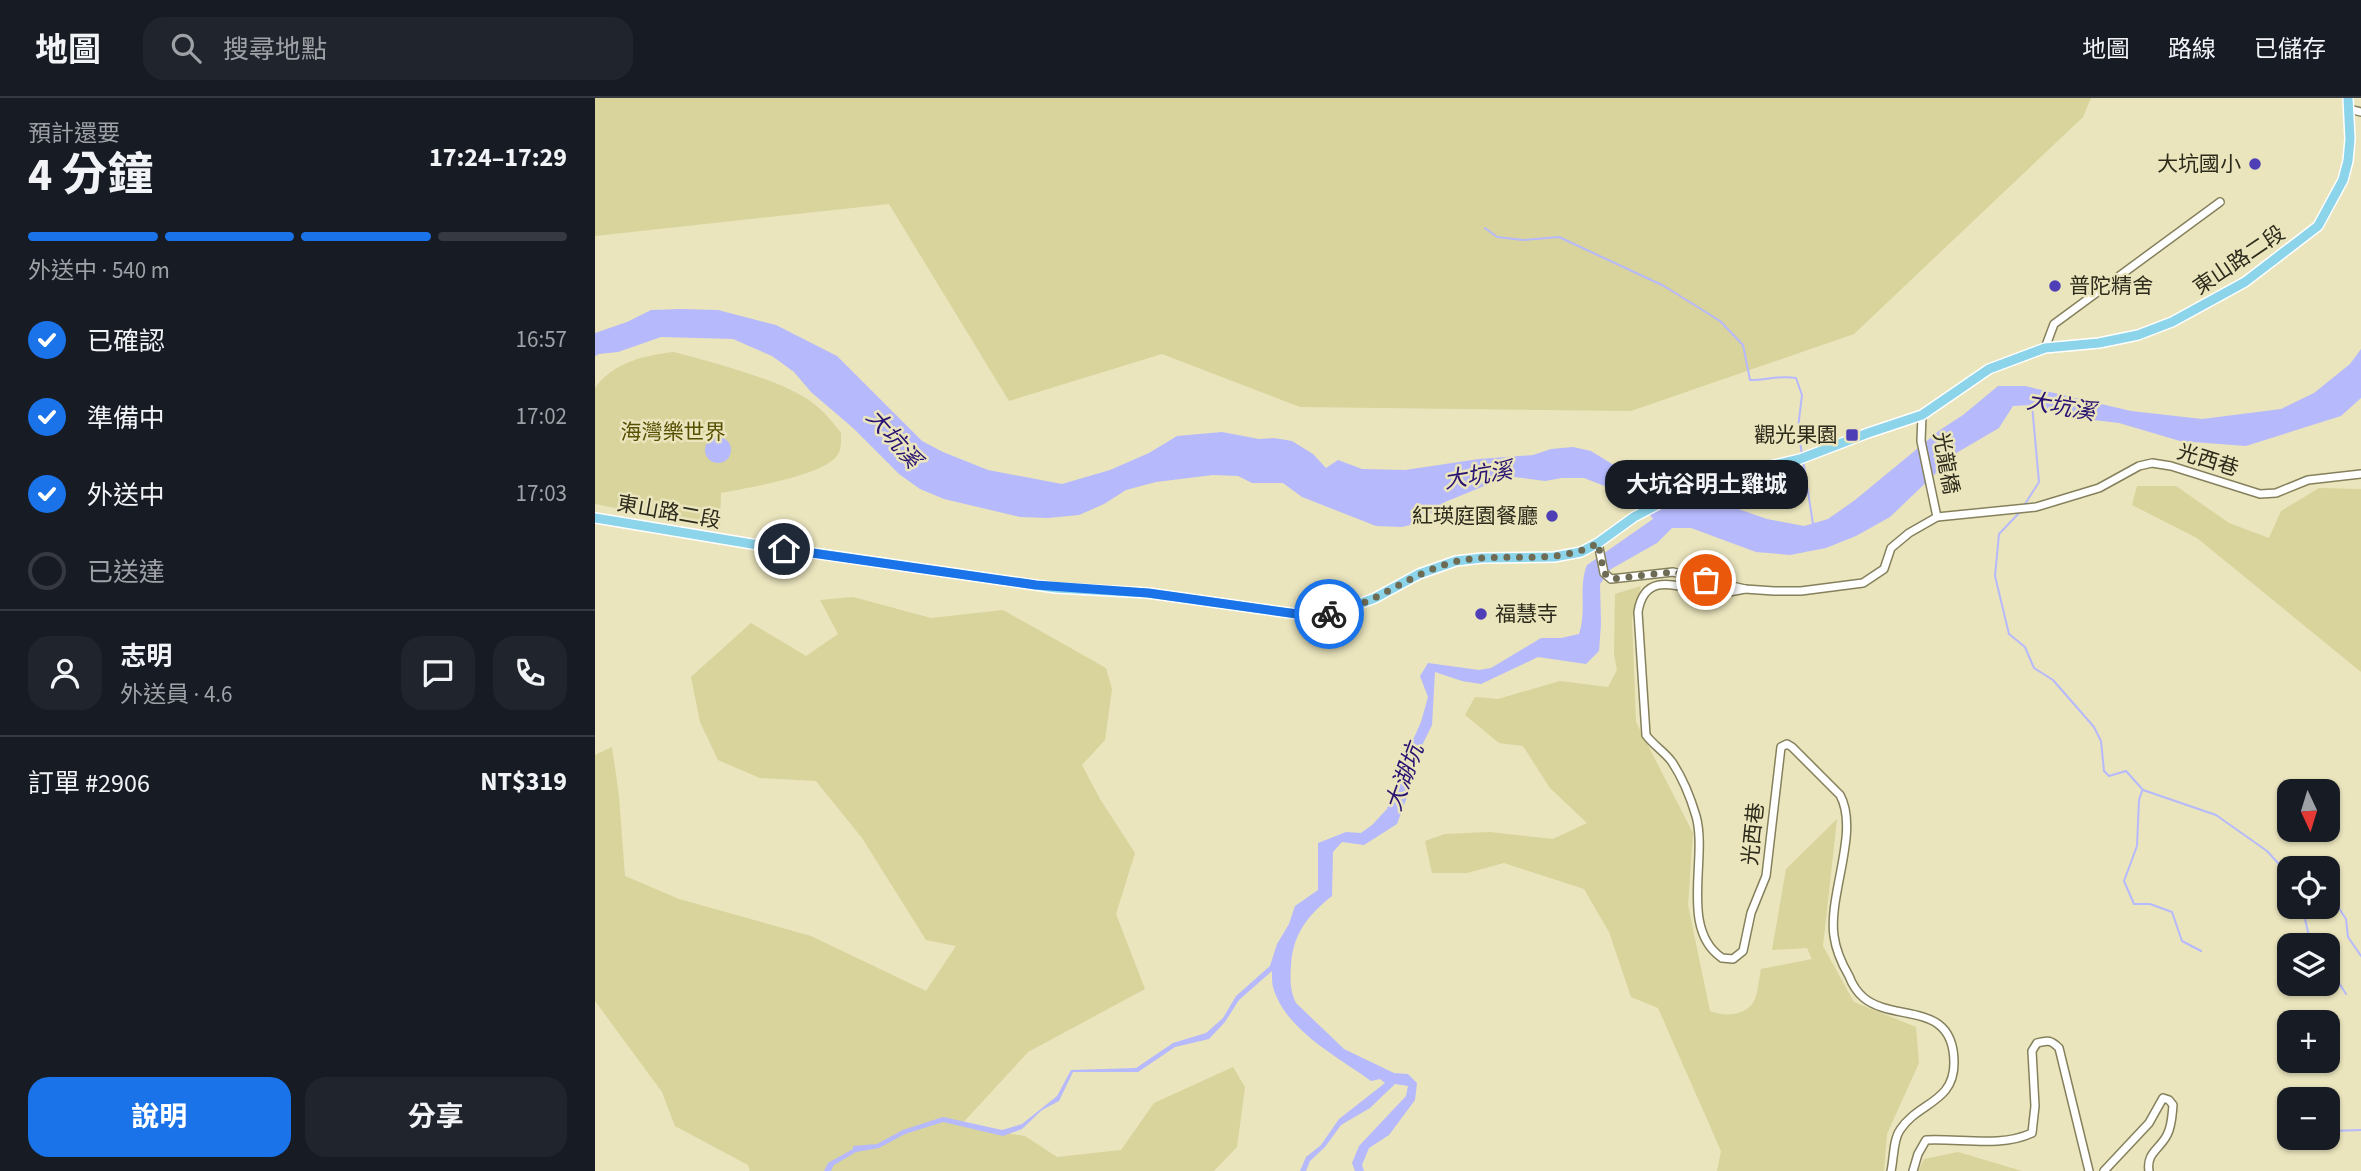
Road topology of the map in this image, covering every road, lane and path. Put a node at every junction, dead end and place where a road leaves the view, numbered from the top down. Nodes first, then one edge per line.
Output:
1 (2349, 98) edge
2 (2349, 109) junction
3 (2361, 112) edge
4 (2220, 202) dead end
5 (2045, 348) junction
6 (1921, 415) junction
7 (2361, 474) edge
8 (1937, 517) junction
9 (595, 518) edge
10 (1598, 543) junction
11 (1745, 589) junction
12 (1891, 1171) edge
13 (1913, 1171) edge
14 (2089, 1171) edge
15 (2104, 1171) edge
16 (2149, 1171) edge

1 - 2 main road, 東山路二段
2 - 3 street
2 - 5 main road, 東山路二段
4 - 5 street
5 - 6 main road, 東山路二段
6 - 8 street, 光龍橋
6 - 10 main road, 東山路二段
7 - 8 street, 光西巷
8 - 11 street, 光西巷
9 - 10 main road, 東山路二段
10 - 11 street, 光西巷
11 - 12 street, 光西巷
13 - 14 street
15 - 16 street

